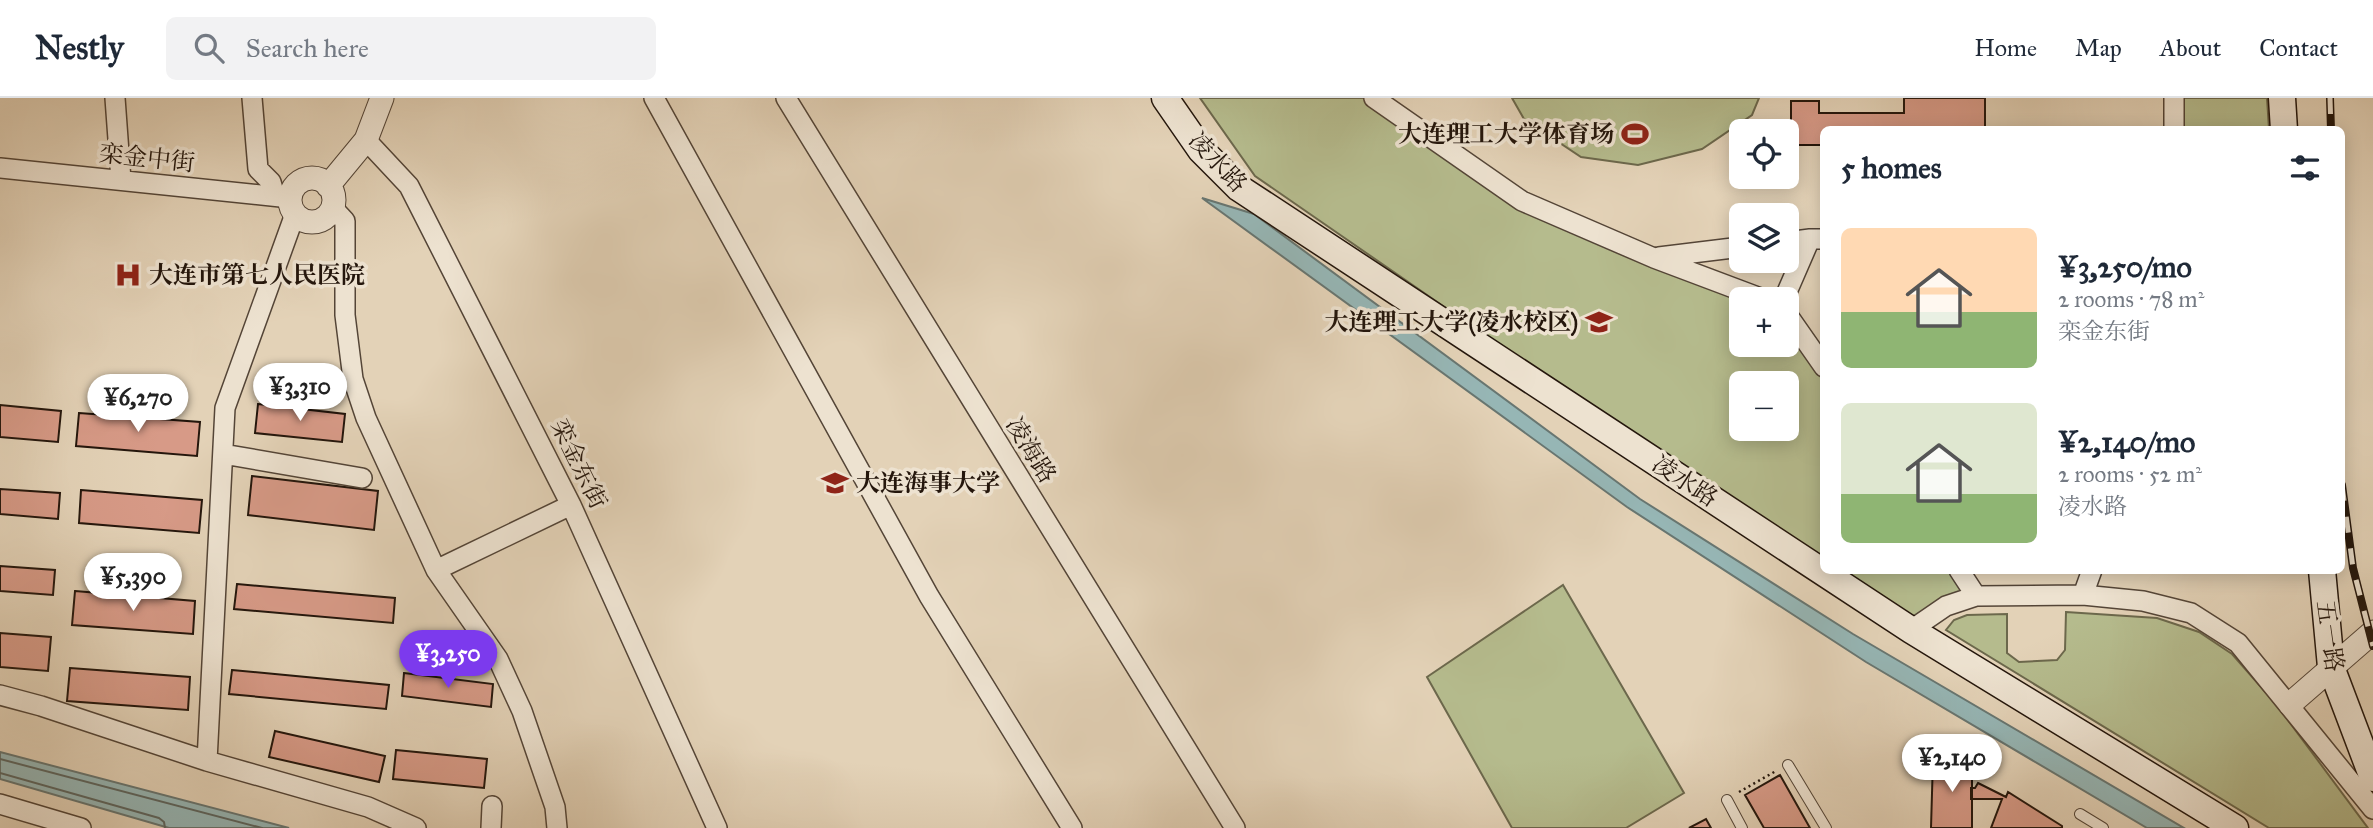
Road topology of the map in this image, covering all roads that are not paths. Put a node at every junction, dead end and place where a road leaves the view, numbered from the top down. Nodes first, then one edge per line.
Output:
1 (115, 98) edge
2 (252, 98) edge
3 (382, 98) edge
4 (654, 98) edge
5 (786, 98) edge
6 (1166, 98) edge
7 (1374, 98) edge
8 (2174, 98) edge
9 (2282, 98) edge
10 (2174, 126) edge
11 (2284, 126) edge
12 (366, 140) junction
13 (0, 168) edge
14 (121, 180) junction
15 (330, 197) junction
16 (287, 203) junction
17 (1817, 239) edge
18 (1799, 241) edge
19 (1729, 249) edge
20 (1654, 258) junction
21 (1731, 287) edge
22 (1791, 287) edge
23 (1799, 331) edge
24 (1820, 361) edge
25 (223, 454) junction
26 (362, 478) dead end
27 (571, 505) junction
28 (1820, 569) edge
29 (436, 570) junction
30 (1827, 574) edge
31 (1962, 574) edge
32 (2091, 574) edge
33 (2322, 574) edge
34 (1976, 596) junction
35 (2083, 596) junction
36 (1911, 629) junction
37 (2373, 632) edge
38 (2331, 667) junction
39 (0, 695) edge
40 (2290, 704) junction
41 (207, 761) junction
42 (1788, 765) road end
43 (2373, 778) edge
44 (1727, 800) road end
45 (0, 804) edge
46 (492, 806) dead end
47 (2373, 809) edge
48 (2080, 814) dead end
49 (1227, 825) edge
50 (81, 828) edge
51 (416, 828) edge
52 (491, 828) edge
53 (557, 828) edge
54 (716, 828) edge
55 (1072, 828) edge
56 (1742, 828) edge
57 (1826, 828) edge
58 (2103, 828) edge
59 (2235, 828) edge

1 - 14 street
2 - 16 street
3 - 12 street
4 - 55 street
5 - 49 street, 凌海路
6 - 28 main road, 凌水路
7 - 20 street
8 - 10 street
9 - 11 main road
12 - 15 street
12 - 27 street, 栾金东街
13 - 14 street, 栾金中街
14 - 16 street, 栾金中街
15 - 16 street
15 - 16 street
15 - 29 street
16 - 25 street
17 - 18 street
17 - 22 street
19 - 20 street
20 - 21 street
23 - 24 street
25 - 26 street
25 - 41 street
27 - 29 street
27 - 54 street, 栾金东街
29 - 53 street
30 - 36 main road, 凌水路
31 - 34 street
32 - 35 street
33 - 38 main road, 五一路
34 - 35 street
34 - 36 street
35 - 40 street
36 - 59 main road, 凌水路
37 - 38 street
38 - 40 street
38 - 43 main road, 五一路
39 - 41 street
40 - 47 street
41 - 51 street
42 - 57 lane
44 - 56 lane
45 - 50 street
46 - 52 street
48 - 58 lane

